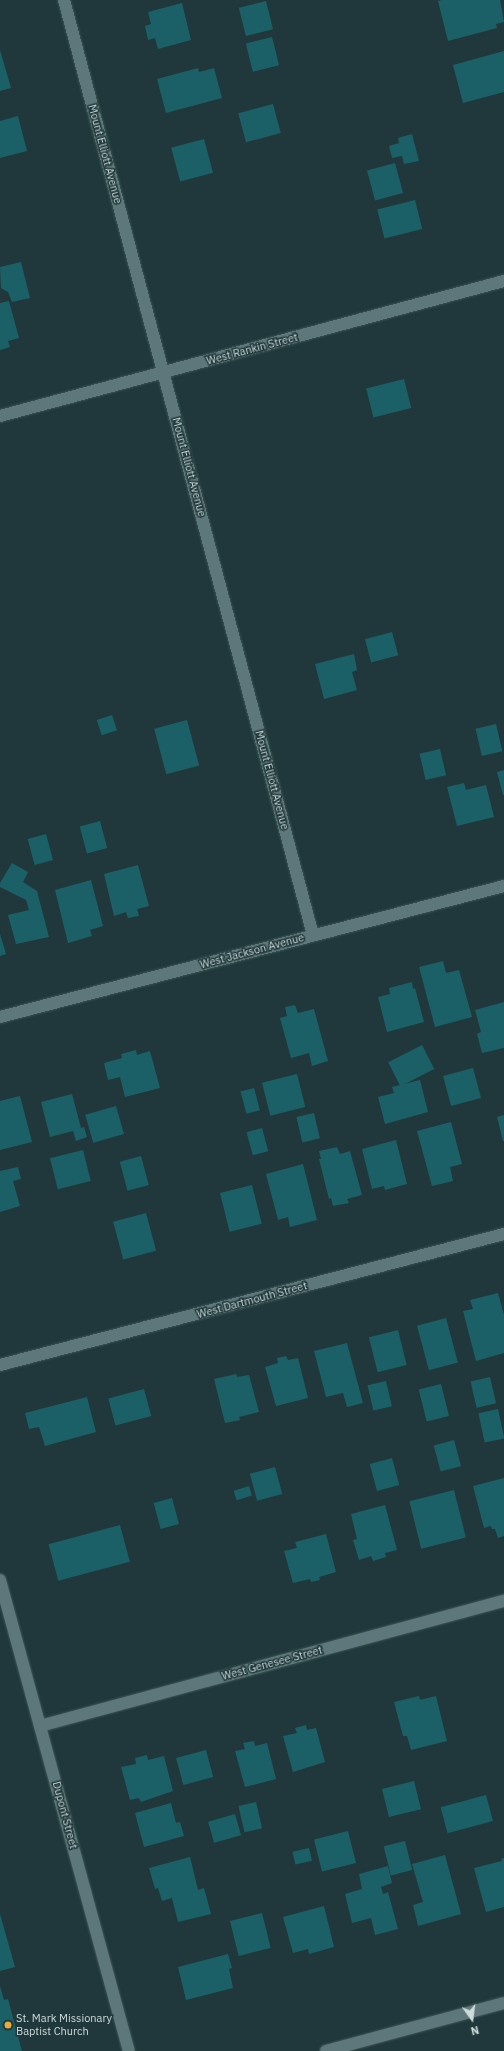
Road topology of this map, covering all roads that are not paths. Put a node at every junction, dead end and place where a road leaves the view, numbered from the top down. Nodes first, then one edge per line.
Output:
1 (64, 0) edge
2 (504, 281) edge
3 (164, 372) junction
4 (0, 416) edge
5 (504, 886) edge
6 (313, 935) junction
7 (0, 1017) edge
8 (504, 1234) edge
9 (0, 1365) edge
10 (0, 1580) edge
11 (504, 1601) edge
12 (40, 1726) junction
13 (504, 2002) edge
14 (129, 2051) edge
15 (326, 2051) edge

1 - 3 street, Mount Elliott Avenue
2 - 3 street, West Rankin Street
3 - 4 street, West Rankin Street
3 - 6 street, Mount Elliott Avenue
5 - 6 street, West Jackson Avenue
6 - 7 street, West Jackson Avenue
8 - 9 street, West Dartmouth Street
10 - 12 street, Dupont Street
11 - 12 street, West Genesee Street
12 - 14 street, Dupont Street
13 - 15 street

